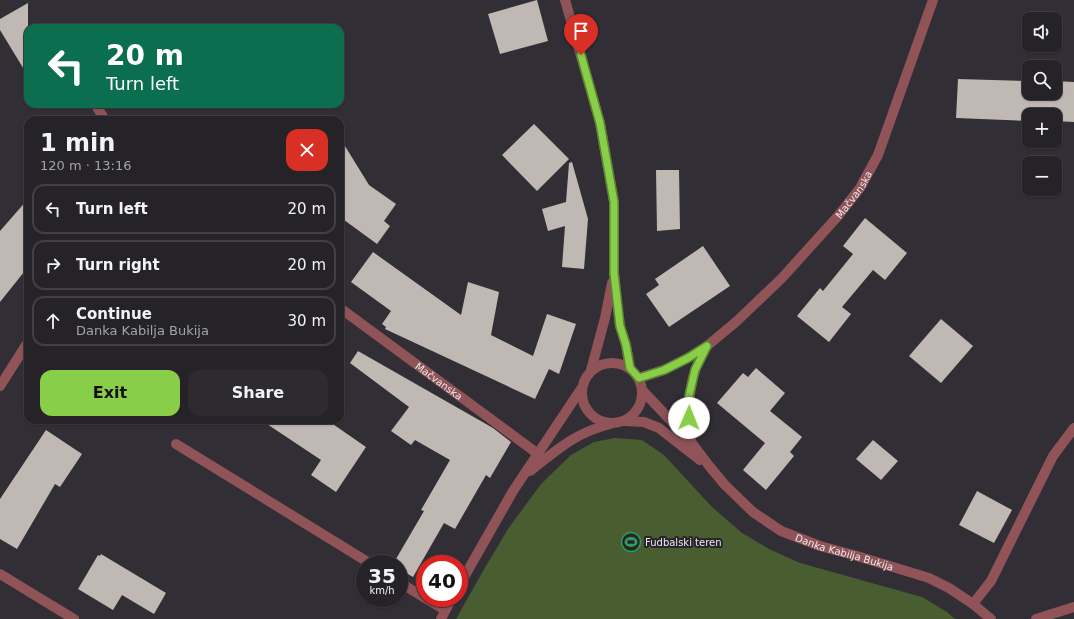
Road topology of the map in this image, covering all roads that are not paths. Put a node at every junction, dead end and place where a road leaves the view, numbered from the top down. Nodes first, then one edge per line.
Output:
1 (565, 0) edge
2 (933, 0) edge
3 (614, 273) junction
4 (344, 311) edge
5 (707, 346) junction
6 (24, 348) edge
7 (630, 368) junction
8 (591, 370) junction
9 (639, 378) junction
10 (0, 386) edge
11 (581, 389) junction
12 (642, 390) junction
13 (624, 421) junction
14 (611, 423) junction
15 (1074, 428) edge
16 (691, 442) junction
17 (176, 444) dead end
18 (538, 454) junction
19 (710, 467) junction
20 (520, 478) junction
21 (356, 555) edge
22 (468, 570) edge
23 (0, 574) edge
24 (973, 604) junction
25 (435, 607) edge
26 (1074, 607) edge
27 (443, 615) edge
28 (74, 619) edge
29 (991, 619) edge
30 (1036, 619) edge

1 - 3 street
2 - 5 street, Mačvanska
3 - 7 street
3 - 8 street
4 - 18 street, Mačvanska
5 - 9 street
5 - 16 street
6 - 10 street
7 - 8 street
7 - 9 street
8 - 11 street
9 - 12 street
11 - 14 street
11 - 18 street
12 - 13 street
12 - 16 street
13 - 14 street
13 - 19 street
14 - 20 street
15 - 24 street
16 - 19 street
17 - 21 street
18 - 20 street
19 - 24 street, Danka Kabilja Bukija
20 - 22 street
23 - 28 street
24 - 29 street, Danka Kabilja Bukija
25 - 27 street
26 - 30 street

